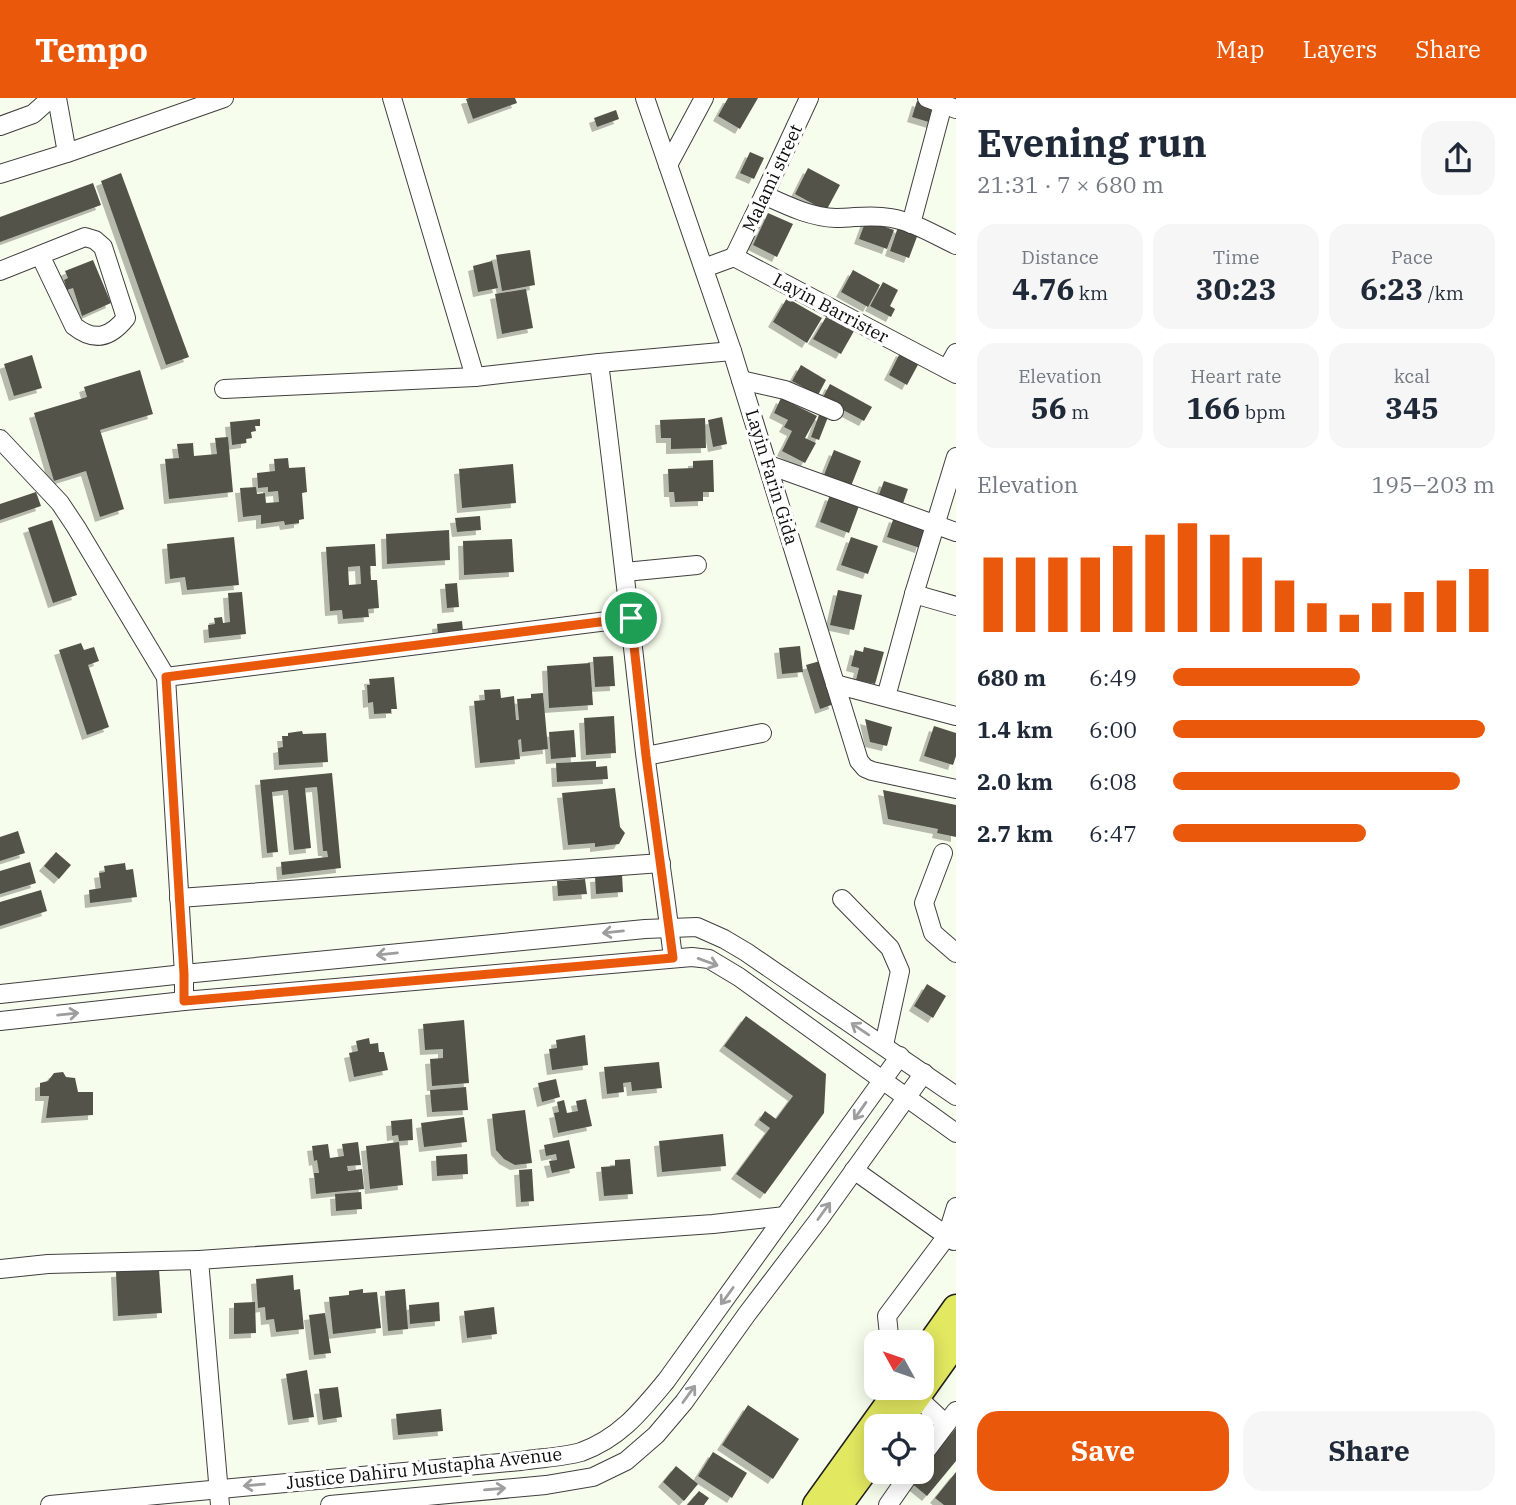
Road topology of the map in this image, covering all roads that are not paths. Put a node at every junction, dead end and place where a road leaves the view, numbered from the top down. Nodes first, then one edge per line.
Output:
1 (51, 98) edge
2 (57, 98) edge
3 (224, 98) edge
4 (392, 98) edge
5 (645, 98) edge
6 (704, 98) edge
7 (809, 98) edge
8 (942, 103) edge
9 (0, 126) edge
10 (67, 153) junction
11 (668, 165) junction
12 (0, 174) edge
13 (764, 195) junction
14 (911, 223) junction
15 (956, 245) edge
16 (40, 255) junction
17 (734, 257) junction
18 (704, 268) junction
19 (0, 271) edge
20 (732, 351) junction
21 (956, 353) edge
22 (599, 363) junction
23 (951, 371) edge
24 (475, 377) junction
25 (741, 380) junction
26 (224, 389) dead end
27 (834, 411) dead end
28 (0, 439) edge
29 (956, 457) edge
30 (769, 466) junction
31 (935, 524) junction
32 (956, 531) edge
33 (697, 565) dead end
34 (625, 572) junction
35 (914, 594) junction
36 (956, 606) edge
37 (631, 618) junction
38 (166, 677) junction
39 (835, 684) junction
40 (886, 697) junction
41 (956, 716) edge
42 (762, 733) dead end
43 (646, 756) junction
44 (956, 789) edge
45 (943, 853) dead end
46 (661, 863) junction
47 (179, 898) junction
48 (842, 899) dead end
49 (669, 927) junction
50 (956, 953) edge
51 (673, 958) junction
52 (184, 974) junction
53 (0, 994) edge
54 (184, 1001) junction
55 (0, 1021) edge
56 (884, 1045) junction
57 (900, 1056) junction
58 (924, 1073) junction
59 (881, 1080) junction
60 (956, 1096) edge
61 (906, 1098) junction
62 (956, 1133) edge
63 (854, 1170) junction
64 (956, 1207) edge
65 (785, 1216) junction
66 (952, 1239) edge
67 (199, 1259) junction
68 (0, 1269) edge
69 (956, 1308) edge
70 (888, 1330) edge
71 (934, 1339) edge
72 (956, 1342) edge
73 (934, 1365) edge
74 (902, 1400) edge
75 (922, 1400) edge
76 (951, 1417) edge
77 (612, 1437) junction
78 (934, 1440) edge
79 (626, 1461) junction
80 (864, 1471) edge
81 (903, 1484) edge
82 (220, 1497) edge
83 (50, 1505) edge
84 (330, 1505) edge
85 (816, 1505) edge
86 (839, 1505) edge
87 (888, 1505) edge

1 - 9 street
2 - 10 street
3 - 10 street
4 - 24 street
5 - 11 street, Layin Farin Gida
6 - 11 street
7 - 13 street, Malami street
8 - 14 street
10 - 12 street
11 - 18 street, Layin Farin Gida
13 - 14 street
13 - 17 street, Malami street
14 - 15 street
16 - 16 street
16 - 19 street
17 - 18 street
17 - 23 street, Layin Barrister
18 - 20 street, Layin Farin Gida
20 - 22 street
20 - 25 street, Layin Farin Gida
21 - 23 street
22 - 24 street
22 - 34 street
24 - 26 street
25 - 27 street
25 - 30 street, Layin Farin Gida
28 - 38 street
29 - 31 street
30 - 31 street
30 - 39 street, Layin Farin Gida
31 - 32 street
31 - 35 street
33 - 34 street
34 - 37 street
35 - 36 street
35 - 40 street
37 - 38 street
37 - 43 street
38 - 47 street
39 - 40 street
39 - 44 street, Layin Farin Gida
40 - 41 street
42 - 43 street
43 - 46 street
45 - 50 street
46 - 47 street
46 - 49 street
47 - 52 street
48 - 56 street
49 - 51 street
49 -> 52 street
56 -> 49 street
51 - 54 street
51 -> 59 street
52 - 53 street
52 - 54 street
55 -> 54 street
56 - 57 street
57 - 58 street
57 - 59 street, Justice Dahiru Mustapha Avenue
58 - 60 street
58 - 61 street
59 - 61 street
59 -> 65 street, Justice Dahiru Mustapha Avenue
61 - 62 street
61 - 63 street
63 - 66 street
79 -> 63 street
64 - 66 street
65 - 67 street
65 -> 77 street, Justice Dahiru Mustapha Avenue
66 - 70 street
67 - 68 street
67 - 82 street
69 - 71 highway
72 - 73 highway
74 - 85 highway
75 - 76 street
76 - 78 street
77 - 79 street
77 -> 82 street, Justice Dahiru Mustapha Avenue
84 -> 79 street
80 - 86 highway
81 - 87 street
82 - 83 street, Justice Dahiru Mustapha Avenue

